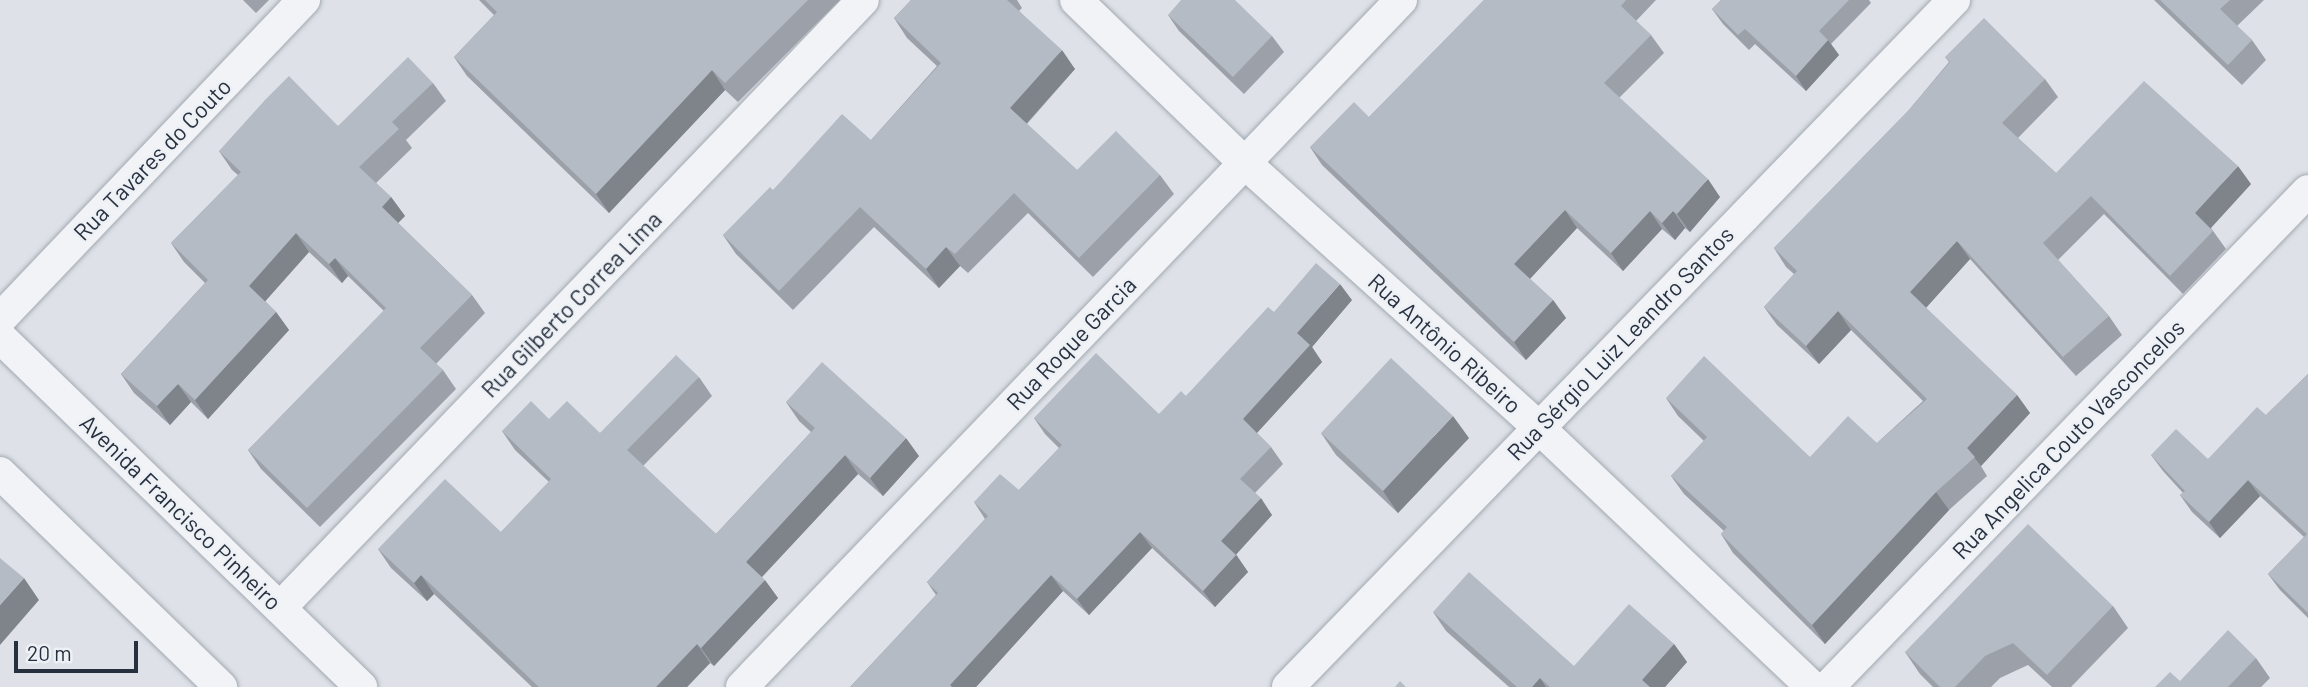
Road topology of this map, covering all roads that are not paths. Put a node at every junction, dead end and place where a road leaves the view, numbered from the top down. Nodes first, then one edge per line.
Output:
1 (304, 0) edge
2 (863, 0) edge
3 (1076, 0) edge
4 (1401, 0) edge
5 (1954, 0) edge
6 (1244, 162) junction
7 (2308, 191) edge
8 (0, 319) edge
9 (0, 337) edge
10 (1538, 427) junction
11 (0, 473) edge
12 (280, 608) junction
13 (211, 684) edge
14 (361, 687) edge
15 (742, 687) edge
16 (1288, 687) edge
17 (1812, 687) edge
18 (1828, 687) edge

1 - 8 street, Rua Tavares do Couto
2 - 12 street, Rua Gilberto Correa Lima
3 - 6 street, Rua Antônio Ribeiro
4 - 6 street, Rua Roque Garcia
5 - 10 street, Rua Sérgio Luiz Leandro Santos
6 - 10 street, Rua Antônio Ribeiro
6 - 15 street, Rua Roque Garcia
7 - 18 street, Rua Angelica Couto Vasconcelos
9 - 12 street, Avenida Francisco Pinheiro
10 - 16 street, Rua Sérgio Luiz Leandro Santos
10 - 17 street, Rua Antônio Ribeiro
11 - 13 street
12 - 14 street, Avenida Francisco Pinheiro

